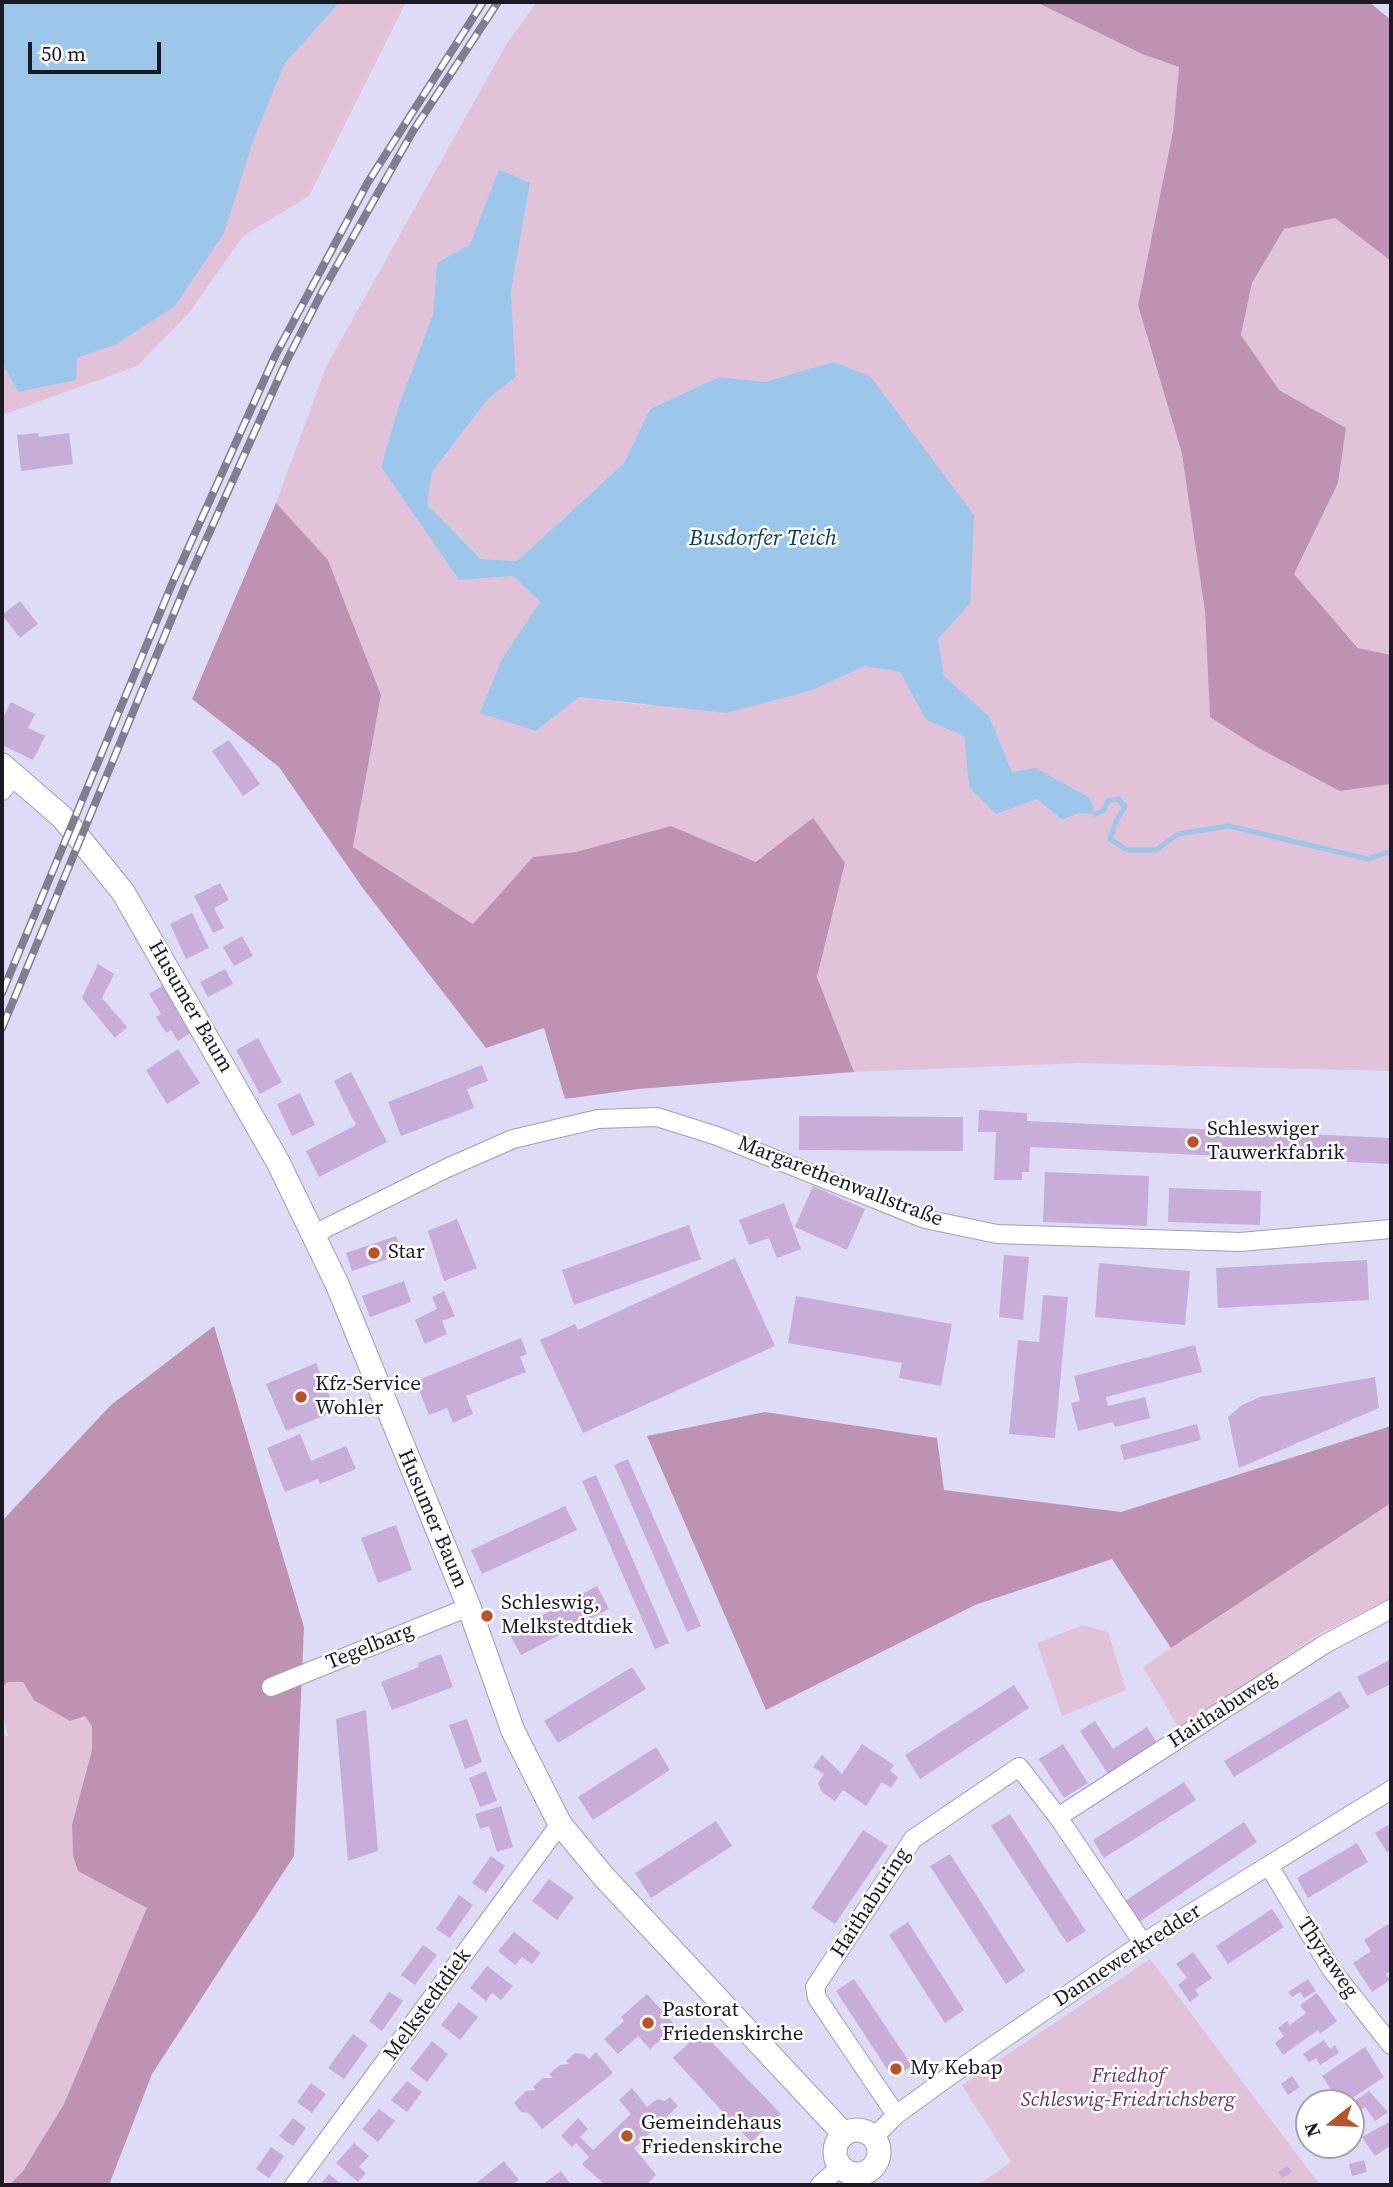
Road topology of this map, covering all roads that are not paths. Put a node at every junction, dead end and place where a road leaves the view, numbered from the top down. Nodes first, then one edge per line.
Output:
1 (6, 777) edge
2 (1391, 1229) edge
3 (314, 1234) junction
4 (469, 1607) junction
5 (1391, 1609) edge
6 (271, 1687) dead end
7 (1391, 1790) edge
8 (1058, 1817) junction
9 (559, 1824) junction
10 (1269, 1866) junction
11 (1143, 1944) junction
12 (1391, 2045) edge
13 (896, 2115) junction
14 (843, 2133) junction
15 (875, 2136) junction
16 (840, 2167) junction
17 (877, 2178) edge
18 (293, 2185) edge
19 (820, 2185) edge

1 - 3 street, Husumer Baum
2 - 3 street, Margarethenwallstraße
3 - 4 street, Husumer Baum
4 - 6 street, Tegelbarg
4 - 9 street, Husumer Baum
5 - 8 street, Haithabuweg
7 - 10 street, Dannewerkredder
8 - 11 street, Haithaburing
8 - 13 street, Haithaburing
9 - 14 street, Husumer Baum
9 - 18 street, Melkstedtdiek
10 - 11 street, Dannewerkredder
10 - 12 street, Thyraweg
11 - 13 street, Dannewerkredder
13 - 15 street, Dannewerkredder
14 - 15 street
14 - 16 street
15 - 17 street
16 - 17 street
16 - 19 street

